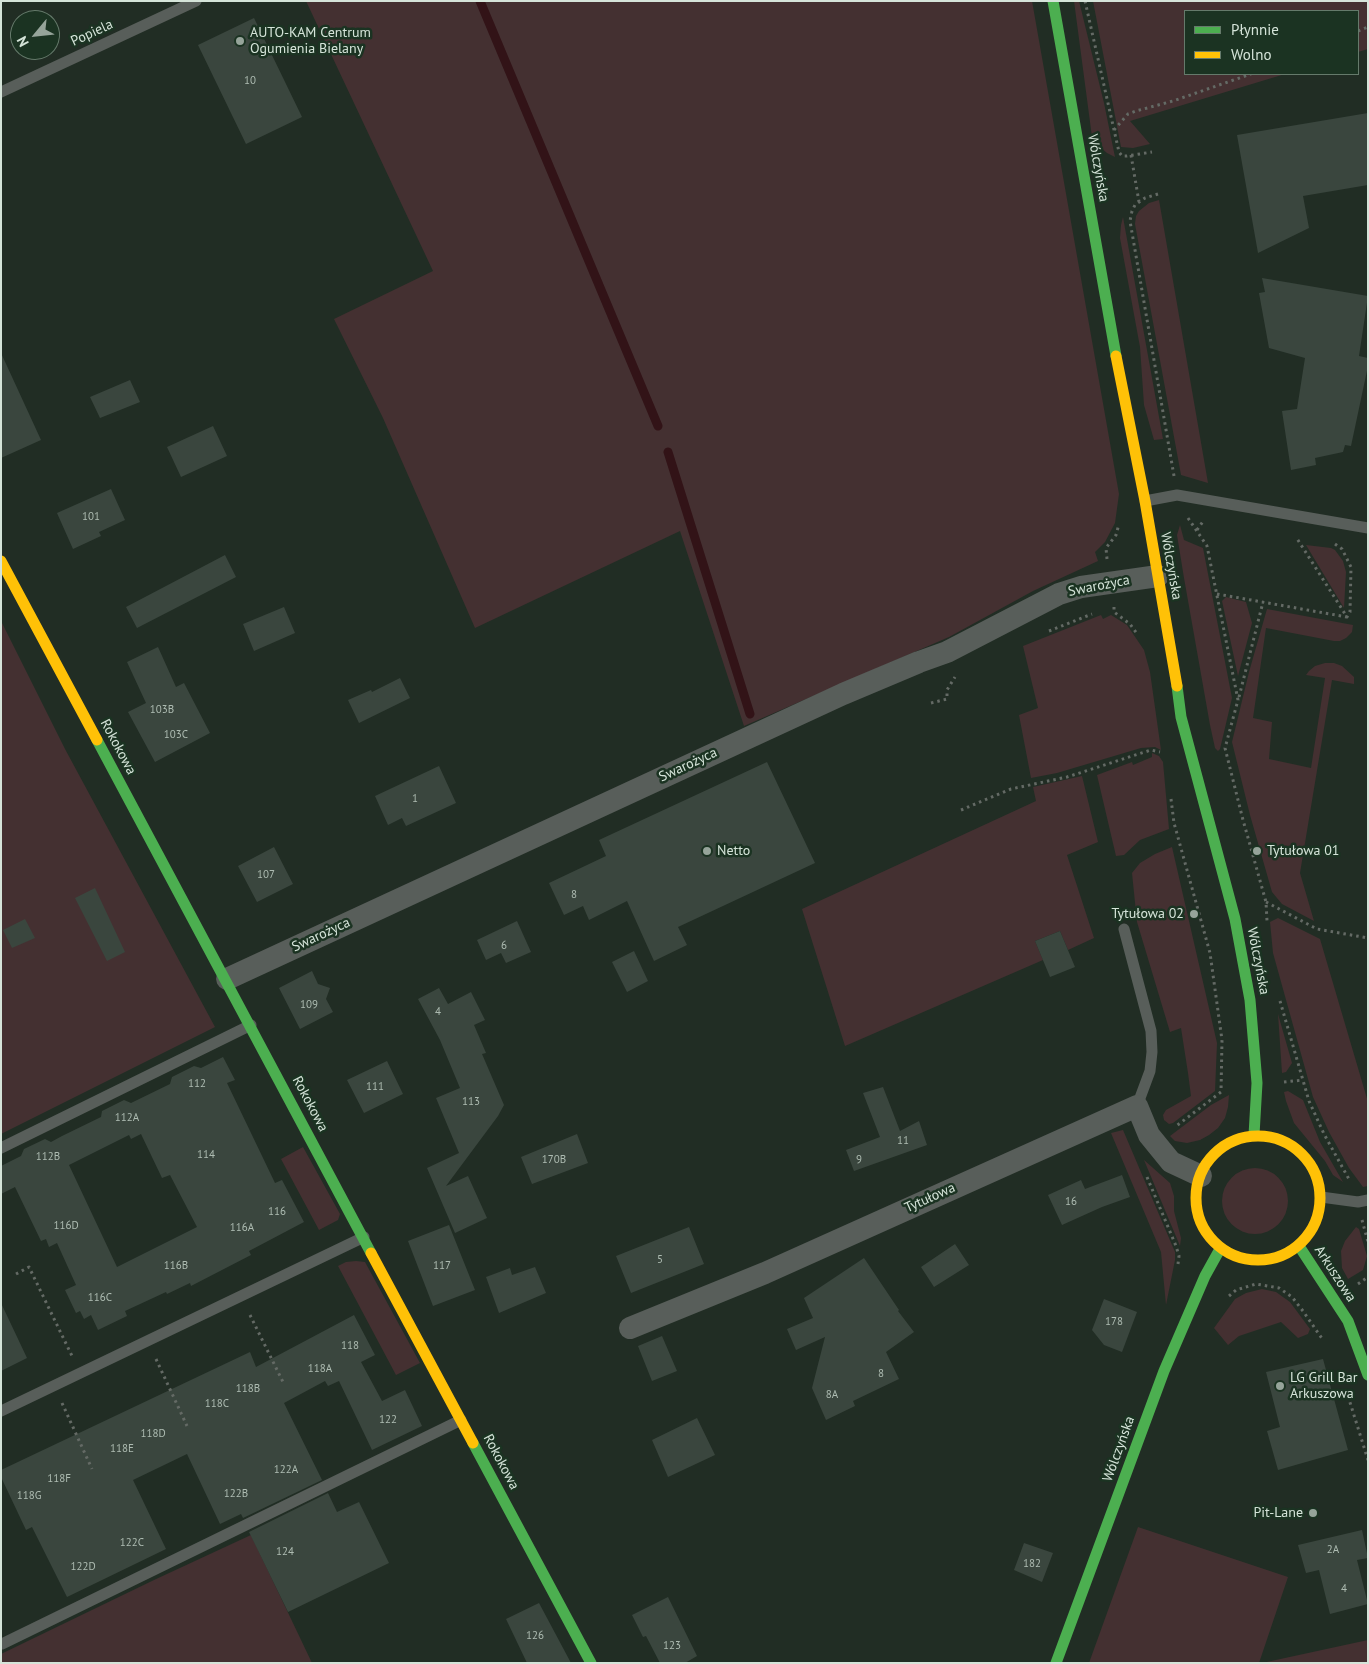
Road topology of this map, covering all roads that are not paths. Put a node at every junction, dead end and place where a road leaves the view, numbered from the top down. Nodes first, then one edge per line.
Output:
1 (196, 1) edge
2 (1053, 1) edge
3 (1, 92) edge
4 (1145, 501) junction
5 (1368, 528) edge
6 (1, 561) edge
7 (1158, 576) junction
8 (1124, 929) dead end
9 (226, 979) junction
10 (251, 1025) junction
11 (1137, 1106) junction
12 (1254, 1134) junction
13 (1, 1148) edge
14 (1201, 1176) junction
15 (1321, 1197) junction
16 (1368, 1200) edge
17 (364, 1236) junction
18 (1299, 1246) junction
19 (1220, 1249) junction
20 (630, 1328) dead end
21 (1368, 1375) edge
22 (1, 1411) edge
23 (461, 1420) junction
24 (2, 1644) edge
25 (591, 1663) edge
26 (1056, 1663) edge

1 - 3 lane, Popiela
2 - 4 main road, Wólczyńska
4 - 5 lane
4 - 7 main road, Wólczyńska
6 - 9 main road, Rokokowa
7 - 9 street, Swarożyca
7 - 12 main road, Wólczyńska
8 - 11 lane
9 - 10 main road, Rokokowa
10 - 13 lane
10 - 17 main road, Rokokowa
11 - 14 street
11 - 20 street, Tytułowa
12 - 14 main road
12 - 15 main road
14 - 19 main road
15 - 16 lane
15 - 18 main road
17 - 22 lane
17 - 23 main road, Rokokowa
18 - 19 main road
18 - 21 main road, Arkuszowa
19 - 26 main road, Wólczyńska
23 - 24 lane
23 - 25 main road, Rokokowa

